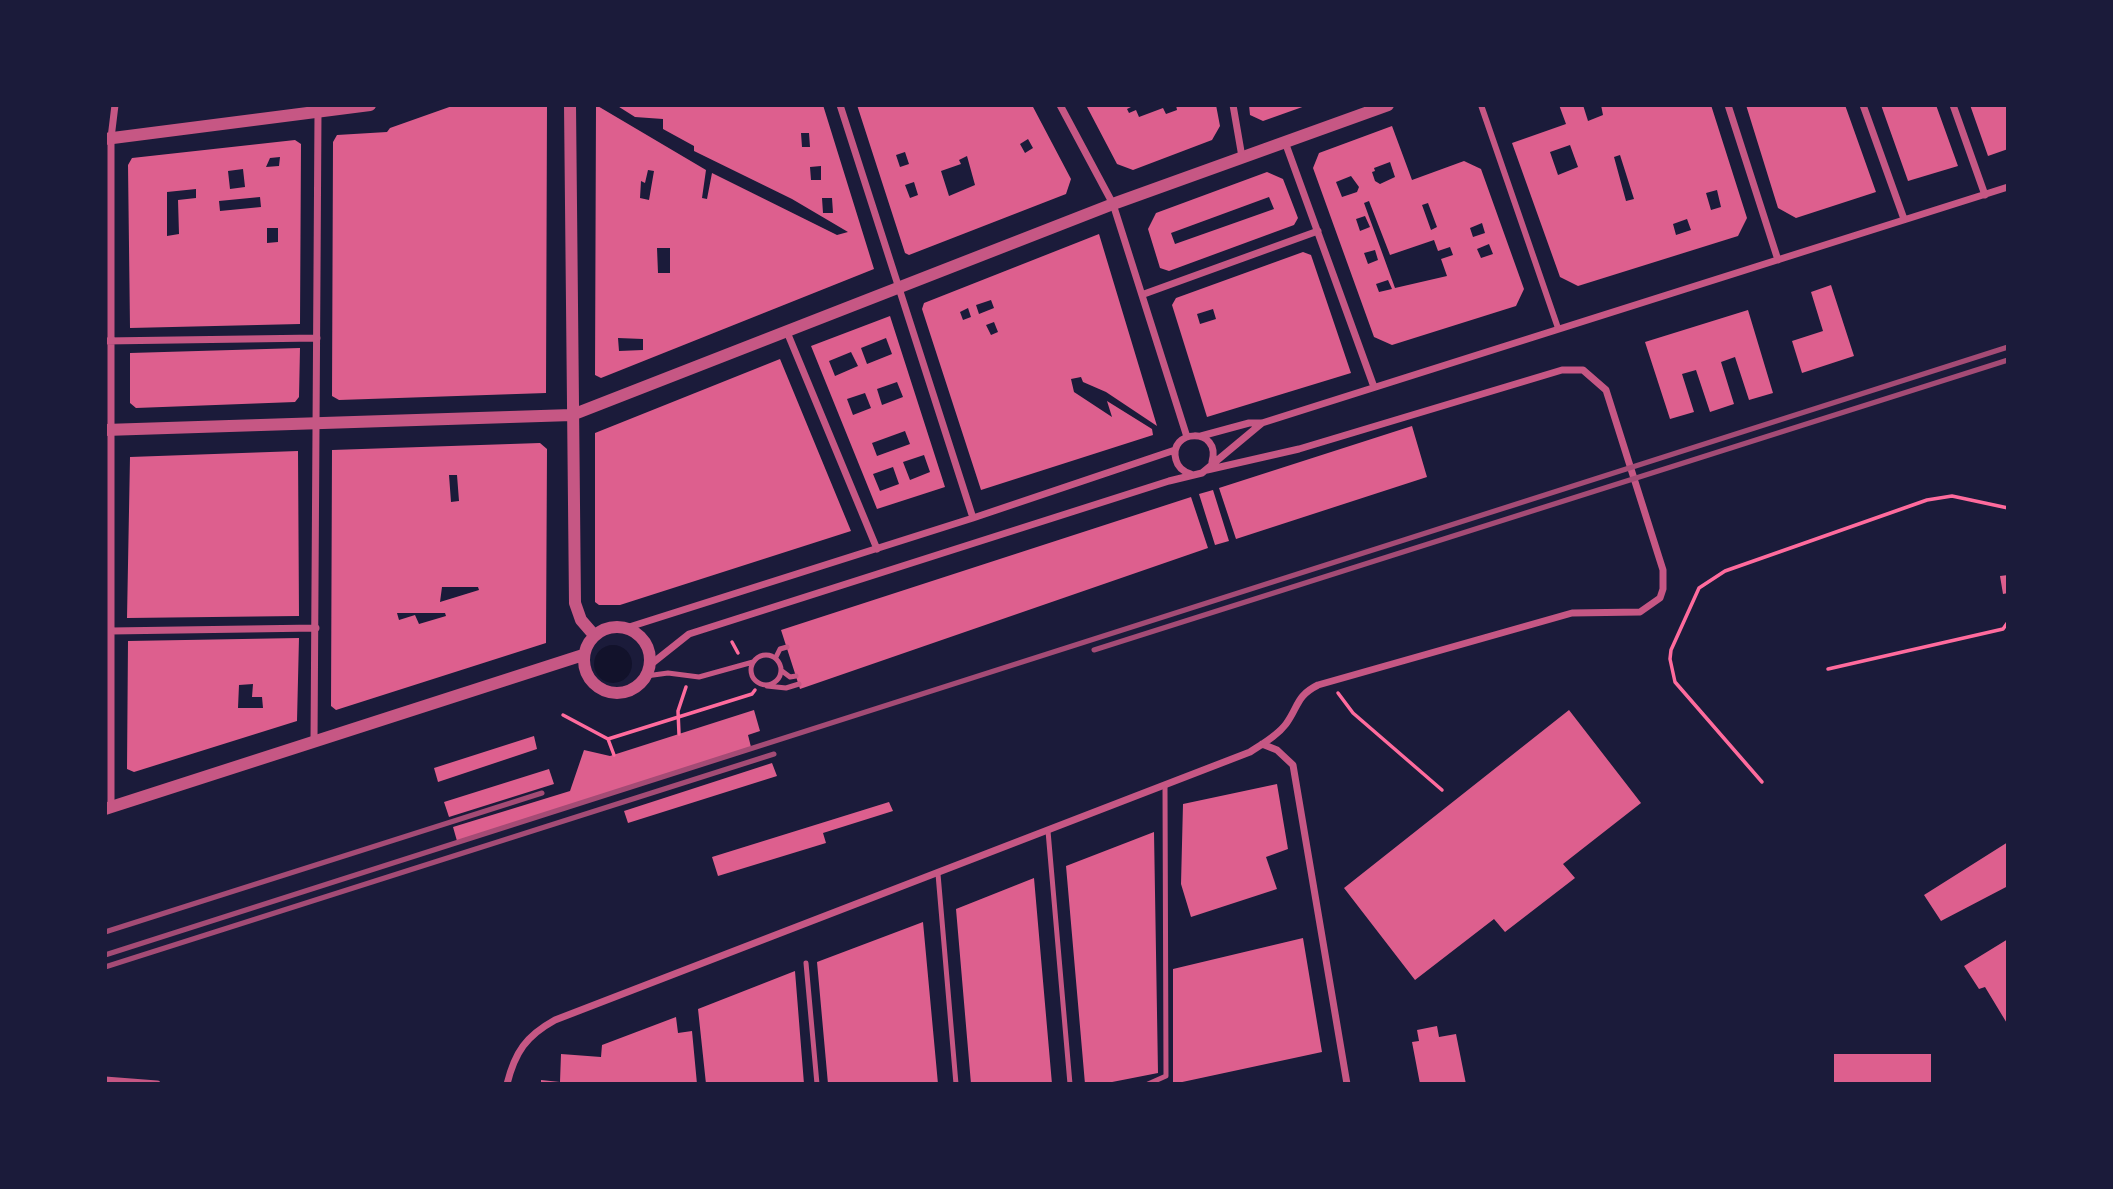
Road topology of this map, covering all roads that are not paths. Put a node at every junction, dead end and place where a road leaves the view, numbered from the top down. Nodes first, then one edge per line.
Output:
1 (115, 105) edge
2 (370, 105) edge
3 (570, 105) edge
4 (840, 105) edge
5 (1060, 105) edge
6 (1233, 105) edge
7 (1388, 105) edge
8 (1481, 105) edge
9 (1728, 105) edge
10 (1863, 105) edge
11 (1953, 105) edge
12 (318, 113) junction
13 (108, 139) edge
14 (1285, 142) junction
15 (1242, 157) junction
16 (2008, 187) edge
17 (1985, 195) junction
18 (1113, 204) junction
19 (1904, 219) junction
20 (1318, 231) junction
21 (1778, 260) junction
22 (898, 289) junction
23 (1144, 294) junction
24 (1558, 328) junction
25 (787, 332) junction
26 (317, 338) junction
27 (108, 341) edge
28 (1374, 387) junction
29 (572, 415) junction
30 (317, 424) junction
31 (1262, 424) junction
32 (109, 430) edge
33 (1201, 436) junction
34 (1186, 437) junction
35 (1175, 450) junction
36 (1209, 468) junction
37 (1192, 475) junction
38 (973, 518) junction
39 (877, 549) junction
40 (316, 628) junction
41 (626, 628) junction
42 (111, 631) junction
43 (594, 635) junction
44 (787, 647) dead end
45 (583, 655) junction
46 (776, 657) junction
47 (753, 662) junction
48 (736, 667) junction
49 (648, 670) junction
50 (782, 671) junction
51 (752, 676) junction
52 (796, 677) dead end
53 (799, 684) dead end
54 (764, 685) junction
55 (314, 743) junction
56 (1262, 744) junction
57 (1165, 786) junction
58 (108, 808) edge
59 (1048, 831) junction
60 (938, 874) junction
61 (806, 963) dead end
62 (105, 1080) edge
63 (157, 1084) edge
64 (507, 1084) edge
65 (817, 1084) edge
66 (956, 1084) edge
67 (1070, 1084) edge
68 (1148, 1084) edge
69 (1347, 1084) edge

1 - 13 street
2 - 12 street
3 - 29 street
4 - 22 street
5 - 18 street
6 - 15 street
7 - 14 street
8 - 24 street
9 - 21 street
10 - 19 street
11 - 17 street
12 - 13 street
12 - 26 street
13 - 27 street
14 - 15 street
14 - 20 street
15 - 18 street
16 - 17 street
17 - 19 street
18 - 22 street
18 - 23 street
19 - 21 street
20 - 23 street
20 - 28 street
21 - 24 street
22 - 25 street
22 - 38 street
23 - 34 street
24 - 28 street
25 - 29 street
25 - 39 street
26 - 27 street
26 - 30 street
27 - 32 street
28 - 31 street
29 - 30 street
29 - 43 street
30 - 32 street
30 - 40 street
31 - 33 street
31 - 36 street
32 - 42 street
33 - 34 street
33 - 36 street
34 - 35 street
35 - 37 street
35 - 38 street
36 - 37 street
36 - 56 street
37 - 49 street
38 - 39 street
39 - 41 street
40 - 42 street
40 - 55 street
41 - 43 street
41 - 49 street
42 - 58 street
43 - 45 street
44 - 46 lane
45 - 49 street
45 - 55 street
46 - 47 lane
46 - 50 lane
47 - 48 lane
47 - 51 lane
48 - 49 lane
48 - 51 lane
50 - 52 lane
50 - 54 lane
51 - 54 lane
53 - 54 lane
55 - 58 street
56 - 57 street
56 - 69 street
57 - 59 street
57 - 68 lane
59 - 60 street
59 - 67 lane
60 - 64 street
60 - 66 lane
61 - 65 lane
62 - 63 street

